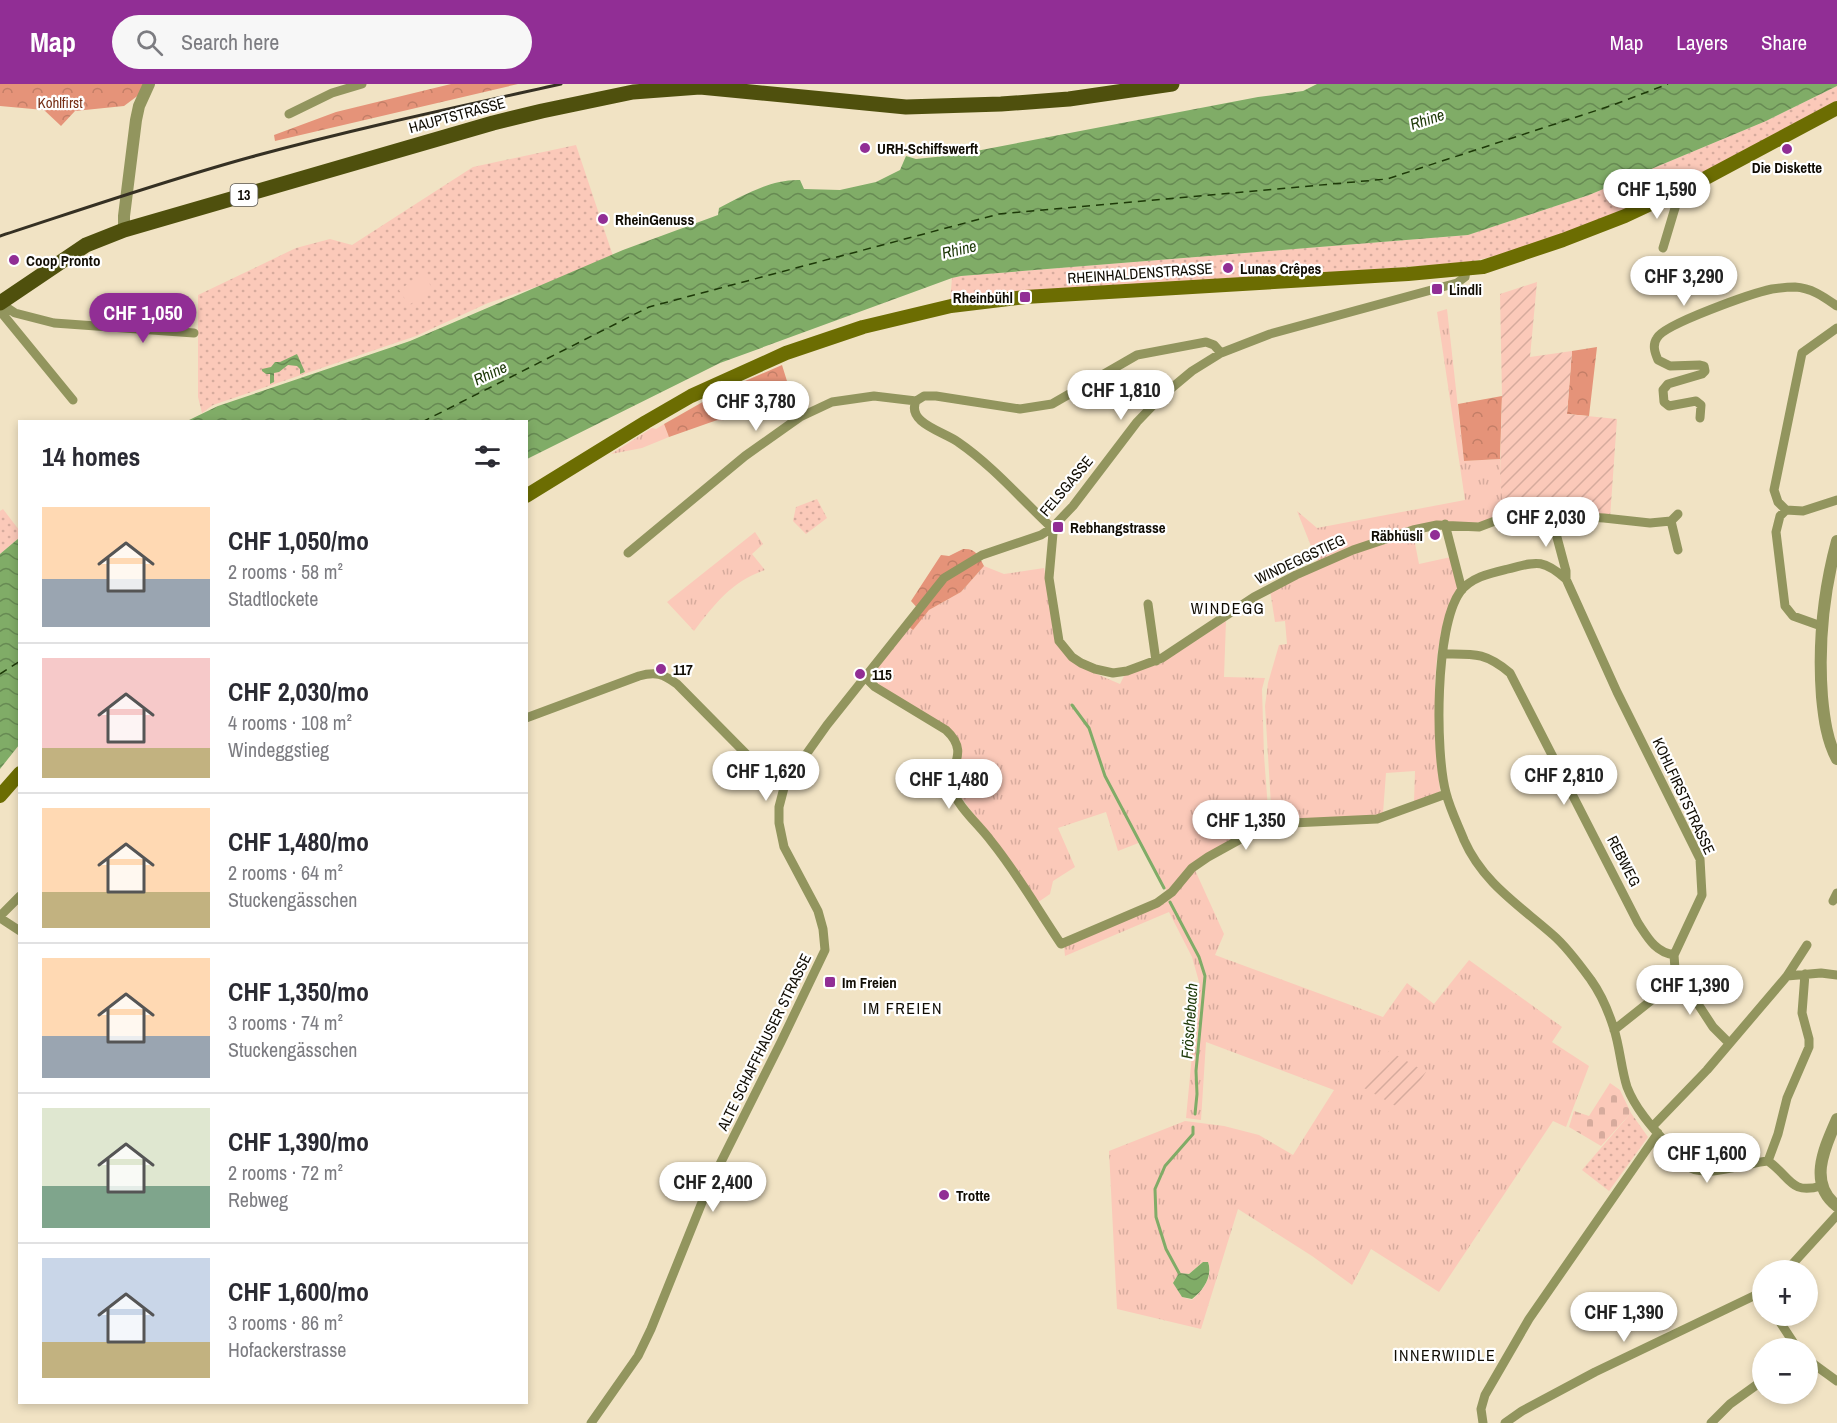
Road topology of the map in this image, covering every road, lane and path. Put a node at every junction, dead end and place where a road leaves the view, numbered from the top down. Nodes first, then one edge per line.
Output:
1 (149, 84) edge
2 (362, 84) edge
3 (1172, 84) edge
4 (1837, 108) edge
5 (289, 114) dead end
6 (1675, 191) junction
7 (124, 230) junction
8 (1663, 248) dead end
9 (1466, 270) junction
10 (0, 303) edge
11 (1837, 306) edge
12 (1837, 328) edge
13 (194, 333) dead end
14 (1221, 353) junction
15 (73, 400) dead end
16 (916, 401) junction
17 (1700, 418) dead end
18 (528, 495) edge
19 (1837, 500) edge
20 (1786, 510) junction
21 (1551, 515) junction
22 (1444, 525) junction
23 (1052, 528) junction
24 (1837, 541) edge
25 (1678, 550) dead end
26 (628, 553) dead end
27 (1566, 579) junction
28 (1462, 590) junction
29 (1148, 604) dead end
30 (1821, 626) junction
31 (1443, 654) junction
32 (1156, 661) junction
33 (866, 678) junction
34 (528, 717) edge
35 (1837, 759) edge
36 (18, 775) edge
37 (785, 784) junction
38 (1446, 794) junction
39 (0, 796) edge
40 (18, 898) edge
41 (0, 917) edge
42 (18, 930) edge
43 (1807, 945) dead end
44 (1674, 955) junction
45 (1675, 969) junction
46 (1805, 974) junction
47 (1837, 975) edge
48 (1787, 976) junction
49 (1614, 1030) junction
50 (1729, 1043) junction
51 (1837, 1119) edge
52 (1656, 1129) junction
53 (1768, 1161) junction
54 (1821, 1186) junction
55 (1837, 1206) edge
56 (1837, 1215) edge
57 (1796, 1260) edge
58 (1752, 1298) edge
59 (1818, 1367) edge
60 (1837, 1380) edge
61 (1752, 1389) edge
62 (591, 1423) edge
63 (1483, 1423) edge
64 (1505, 1423) edge
65 (1711, 1423) edge

1 - 7 street
2 - 5 street
3 - 7 main road, HAUPTSTRASSE / 13
4 - 6 main road, RHEINHALDENSTRASSE
6 - 8 street
6 - 9 main road, RHEINHALDENSTRASSE
7 - 10 main road, HAUPTSTRASSE / 13
9 - 14 street, FELSGASSE
9 - 18 main road, RHEINHALDENSTRASSE
10 - 13 street
10 - 15 street
11 - 17 street
12 - 20 street
14 - 16 street
14 - 23 street, FELSGASSE
16 - 23 street
16 - 26 street
19 - 20 street
20 - 30 street
21 - 22 street, WINDEGGSTIEG
21 - 25 street, WINDEGGSTIEG
21 - 27 street
22 - 28 street
22 - 32 street, WINDEGGSTIEG
23 - 32 street, WINDEGGSTIEG
23 - 33 street, FELSGASSE
24 - 30 street
27 - 28 street, KOHLFIRSTSTRASSE
27 - 44 street, KOHLFIRSTSTRASSE
28 - 31 street
29 - 32 street
30 - 35 street
31 - 38 street
31 - 44 street, REBWEG
33 - 37 street, ALTE SCHAFFHAUSER STRASSE
33 - 38 street
34 - 37 street
36 - 39 main road
37 - 62 street, ALTE SCHAFFHAUSER STRASSE
38 - 49 street
40 - 41 street
41 - 42 street
43 - 48 street
44 - 45 street, KOHLFIRSTSTRASSE
45 - 49 street
45 - 50 street
46 - 47 street
46 - 48 street
46 - 53 street
48 - 50 street
49 - 52 street
50 - 52 street
51 - 54 street
52 - 53 street
52 - 63 street
53 - 54 street
54 - 55 street
56 - 57 street
58 - 64 street
59 - 60 street
61 - 65 street

